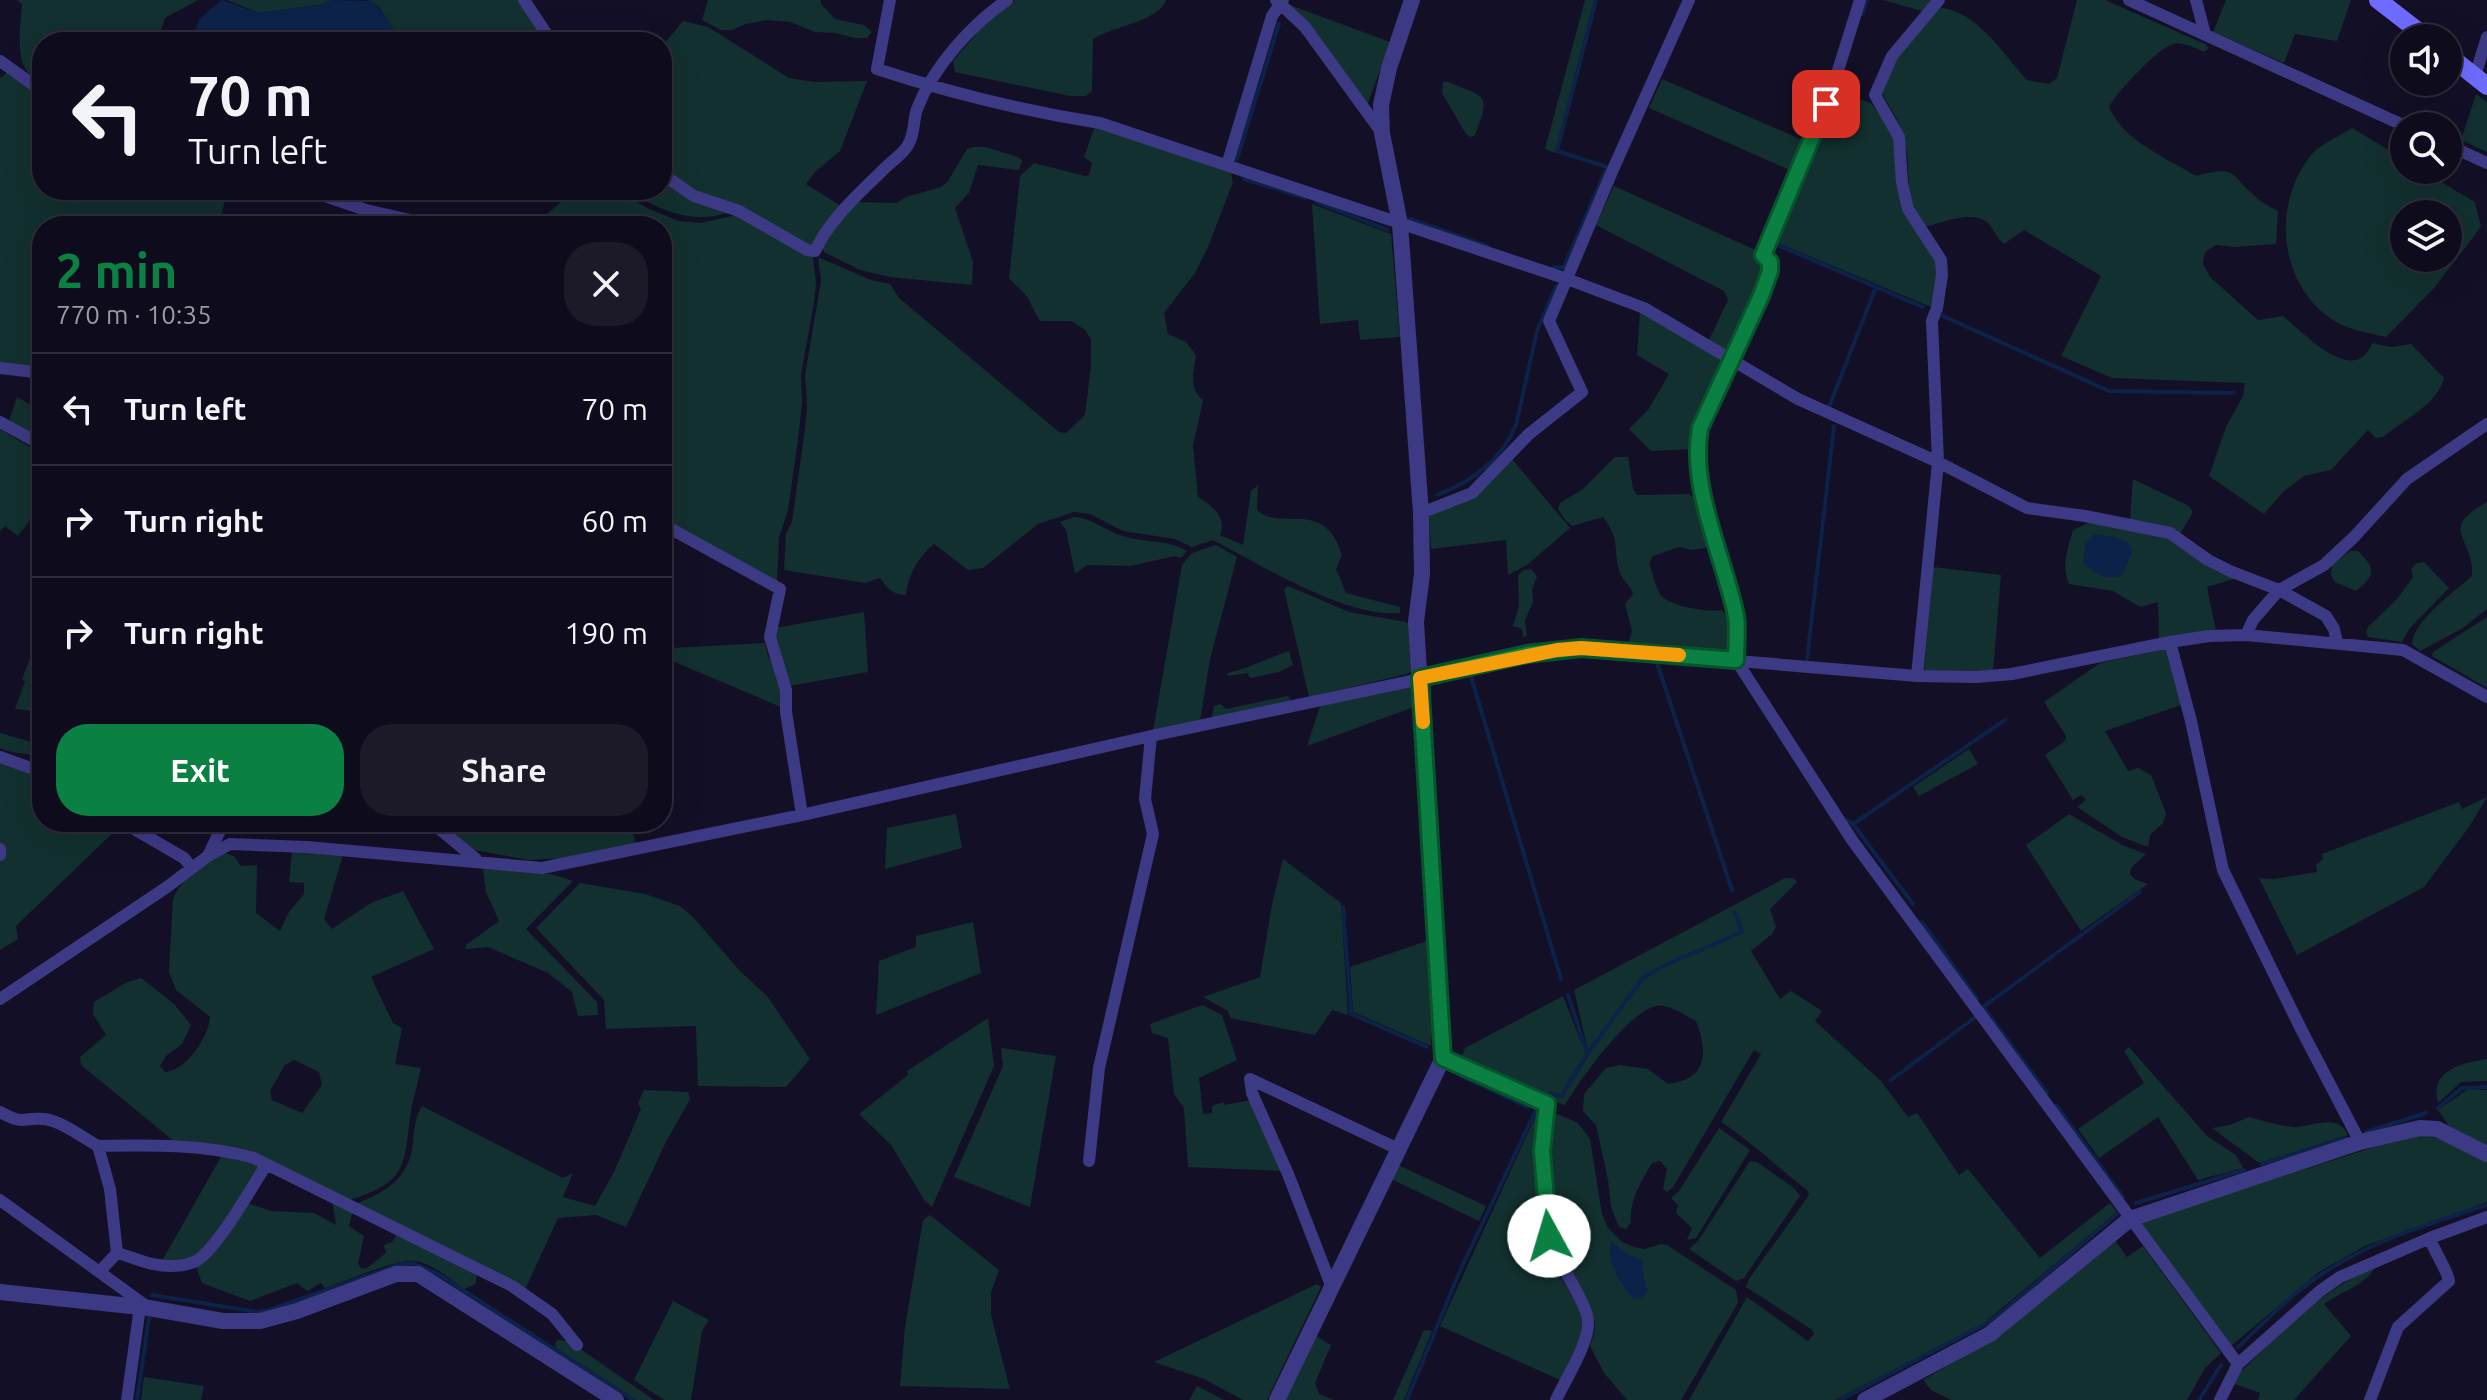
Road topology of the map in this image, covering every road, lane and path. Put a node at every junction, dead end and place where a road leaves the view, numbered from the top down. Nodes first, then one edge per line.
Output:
1 (524, 0) edge
2 (890, 0) edge
3 (1007, 0) edge
4 (1412, 0) edge
5 (1689, 0) edge
6 (1860, 0) edge
7 (1939, 0) edge
8 (2129, 0) edge
9 (2196, 0) edge
10 (2378, 0) edge
11 (1280, 1) edge
12 (2409, 24) edge
13 (545, 32) edge
14 (2205, 34) junction
15 (2487, 37) edge
16 (0, 61) edge
17 (2462, 66) edge
18 (2481, 81) edge
19 (32, 84) edge
20 (929, 86) junction
21 (2390, 119) edge
22 (1382, 133) junction
23 (2462, 151) edge
24 (2487, 163) edge
25 (1227, 165) junction
26 (672, 181) edge
27 (331, 200) edge
28 (380, 216) edge
29 (1400, 224) junction
30 (1567, 279) junction
31 (1730, 360) junction
32 (0, 368) edge
33 (32, 372) edge
34 (0, 422) edge
35 (2487, 424) edge
36 (32, 440) edge
37 (1938, 462) junction
38 (1421, 513) junction
39 (672, 530) edge
40 (2279, 590) junction
41 (2246, 635) junction
42 (2170, 642) junction
43 (2337, 642) junction
44 (1736, 660) junction
45 (1917, 676) junction
46 (1420, 678) junction
47 (2487, 697) edge
48 (1151, 736) junction
49 (0, 757) edge
50 (32, 768) edge
51 (802, 815) junction
52 (139, 832) edge
53 (219, 832) edge
54 (443, 832) edge
55 (0, 849) edge
56 (0, 855) edge
57 (208, 856) junction
58 (479, 861) junction
59 (192, 868) junction
60 (0, 999) edge
61 (1443, 1058) junction
62 (0, 1112) edge
63 (2360, 1142) junction
64 (98, 1146) junction
65 (1398, 1149) junction
66 (2487, 1154) edge
67 (1089, 1161) dead end
68 (266, 1165) junction
69 (1, 1200) edge
70 (2487, 1217) edge
71 (2130, 1219) junction
72 (2430, 1238) junction
73 (117, 1253) junction
74 (100, 1271) junction
75 (1331, 1285) junction
76 (0, 1292) edge
77 (145, 1308) junction
78 (577, 1345) dead end
79 (2238, 1364) junction
80 (127, 1400) edge
81 (616, 1400) edge
82 (1277, 1400) edge
83 (1556, 1400) edge
84 (1865, 1400) edge
85 (2220, 1400) edge
86 (2370, 1400) edge

1 - 13 street
2 - 20 street
3 - 20 street
4 - 22 street
5 - 30 street
6 - 31 street
7 - 37 street
8 - 14 street
9 - 14 street
10 - 12 main road
11 - 22 street
11 - 25 street
14 - 21 street
15 - 18 street
16 - 19 street
17 - 18 main road
20 - 25 street
20 - 26 street
22 - 29 street
23 - 24 street
25 - 29 street
27 - 28 street
29 - 30 street
29 - 38 street
30 - 31 street
30 - 38 street
31 - 37 street
31 - 44 street
32 - 33 street
34 - 36 street
35 - 40 street
37 - 40 street
37 - 45 street
38 - 46 street
39 - 51 street
40 - 41 street
40 - 43 street
41 - 42 street
41 - 43 street
42 - 45 street
42 - 63 street
43 - 47 street
44 - 45 street
44 - 46 street
44 - 71 street
46 - 48 street
46 - 61 street
48 - 51 street
48 - 67 street
49 - 50 street
51 - 58 street
52 - 59 street
53 - 57 street
54 - 58 street
55 - 56 street
57 - 58 street
57 - 59 street
59 - 60 street
61 - 65 street
61 - 83 street
62 - 64 street
63 - 66 street
63 - 71 street
64 - 68 street
64 - 73 street
65 - 75 street
65 - 75 street
68 - 73 street
68 - 78 street
69 - 74 street
70 - 72 street
71 - 79 street
71 - 84 street
72 - 79 street
72 - 86 street
73 - 74 street
74 - 77 street
75 - 82 street
76 - 77 street
77 - 80 street
77 - 81 street
79 - 85 street

